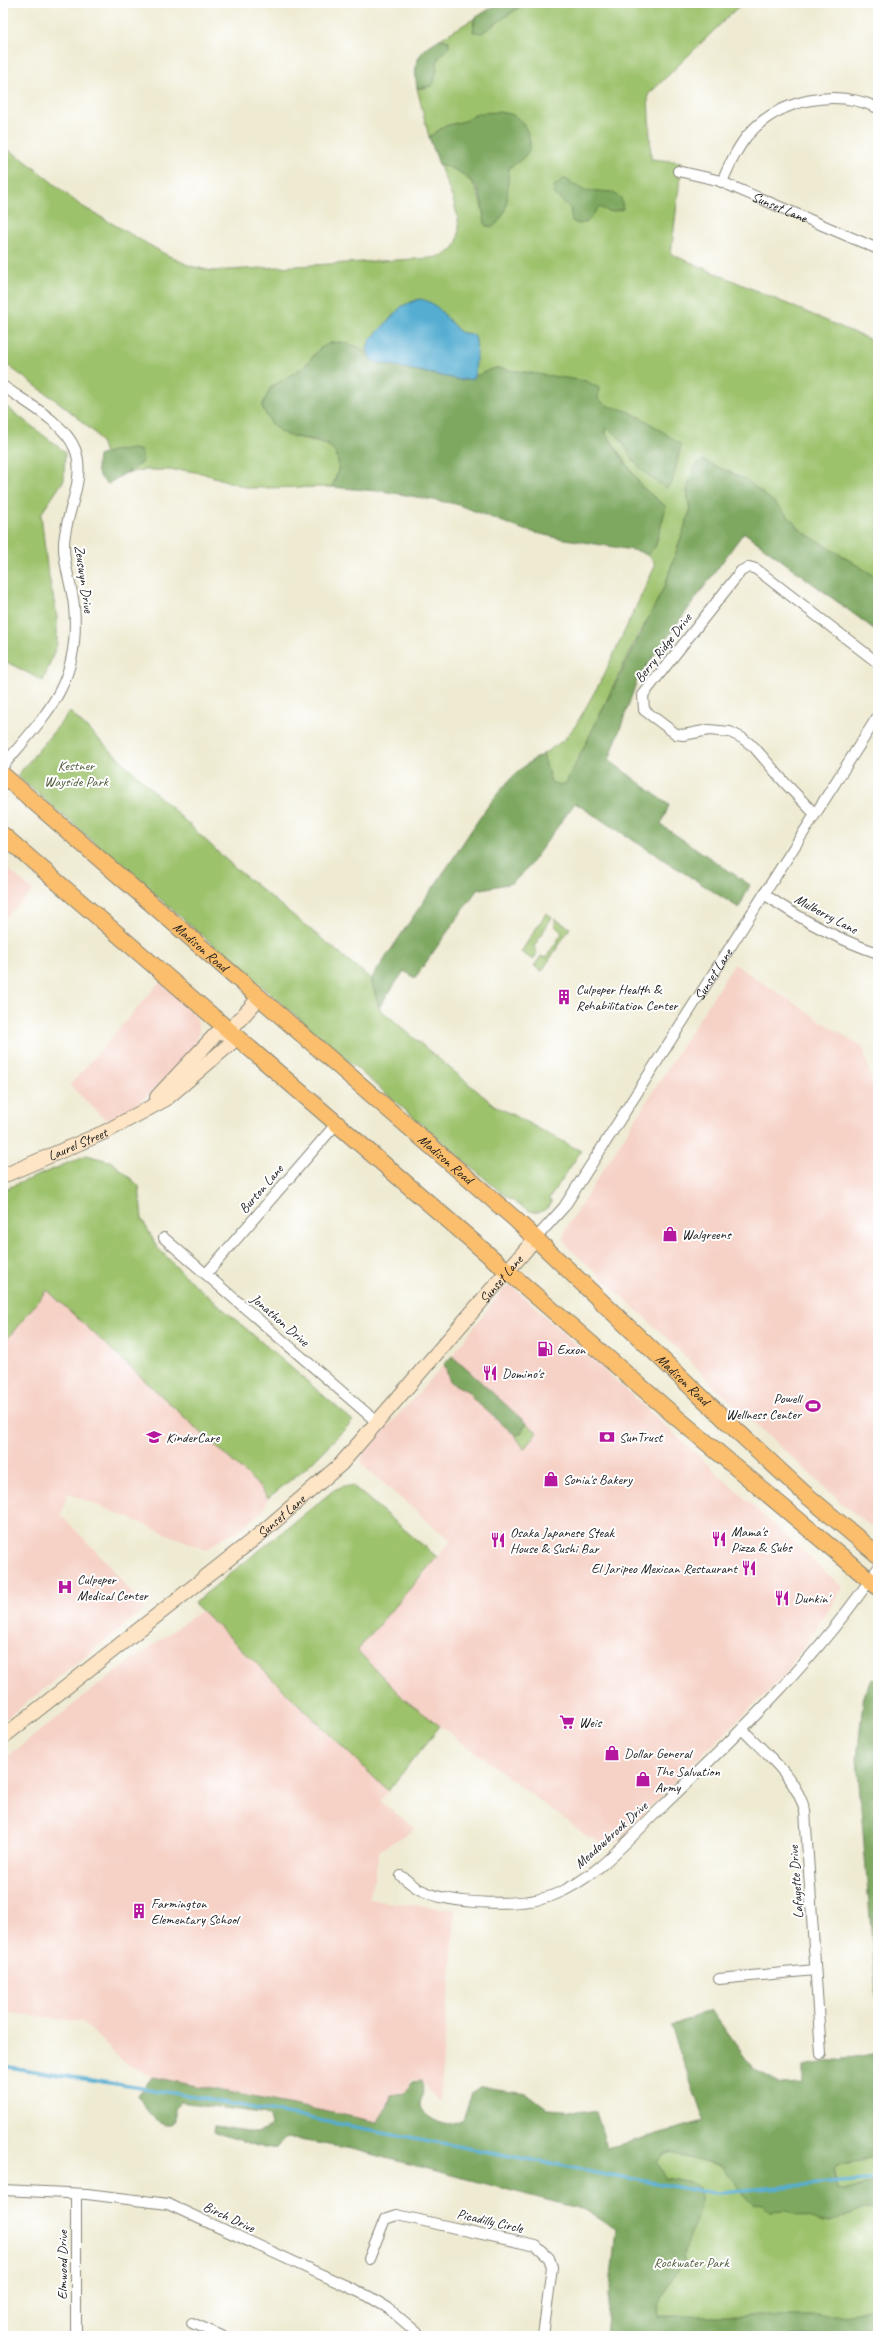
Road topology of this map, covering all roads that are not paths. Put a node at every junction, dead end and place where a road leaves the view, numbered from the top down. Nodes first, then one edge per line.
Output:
1 (878, 108) edge
2 (678, 171) dead end
3 (722, 182) junction
4 (878, 249) edge
5 (3, 386) edge
6 (878, 663) edge
7 (878, 716) edge
8 (3, 766) edge
9 (3, 775) edge
10 (815, 814) junction
11 (3, 835) edge
12 (764, 894) junction
13 (878, 953) edge
14 (260, 997) junction
15 (230, 1030) junction
16 (337, 1123) junction
17 (3, 1176) edge
18 (164, 1238) dead end
19 (536, 1238) junction
20 (507, 1270) junction
21 (206, 1274) junction
22 (378, 1423) junction
23 (878, 1555) edge
24 (875, 1578) edge
25 (743, 1730) junction
26 (3, 1737) edge
27 (401, 1876) dead end
28 (815, 1970) junction
29 (719, 1979) dead end
30 (821, 2054) dead end
31 (3, 2190) edge
32 (76, 2194) junction
33 (369, 2258) dead end
34 (192, 2323) dead end
35 (76, 2336) edge
36 (222, 2336) edge
37 (421, 2336) edge
38 (543, 2336) edge

1 - 3 street
2 - 3 street, Sunset Lane
3 - 4 street, Sunset Lane
5 - 8 street, Zeuswyn Drive
6 - 10 street, Berry Ridge Drive
7 - 10 street, Sunset Lane
9 - 14 main road, Madison Road
10 - 12 street, Sunset Lane
11 - 15 main road
12 - 13 street, Mulberry Lane
12 - 19 street, Sunset Lane
14 - 15 street, Laurel Street
14 - 19 main road, Madison Road
15 - 16 main road
15 - 17 street, Laurel Street
16 - 20 main road
16 - 21 street, Burton Lane
18 - 21 street, Jonathon Drive
19 - 20 street, Sunset Lane
19 - 23 main road, Madison Road
20 - 22 street, Sunset Lane
20 - 24 main road
21 - 22 street, Jonathon Drive
22 - 26 street, Sunset Lane
24 - 25 street, Meadowbrook Drive
25 - 27 street, Meadowbrook Drive
25 - 28 street, Lafayette Drive
28 - 29 street
28 - 30 street, Lafayette Drive
31 - 32 street, Birch Drive
32 - 35 street, Elmwood Drive
32 - 37 street, Birch Drive
33 - 38 street, Picadilly Circle
34 - 36 street

